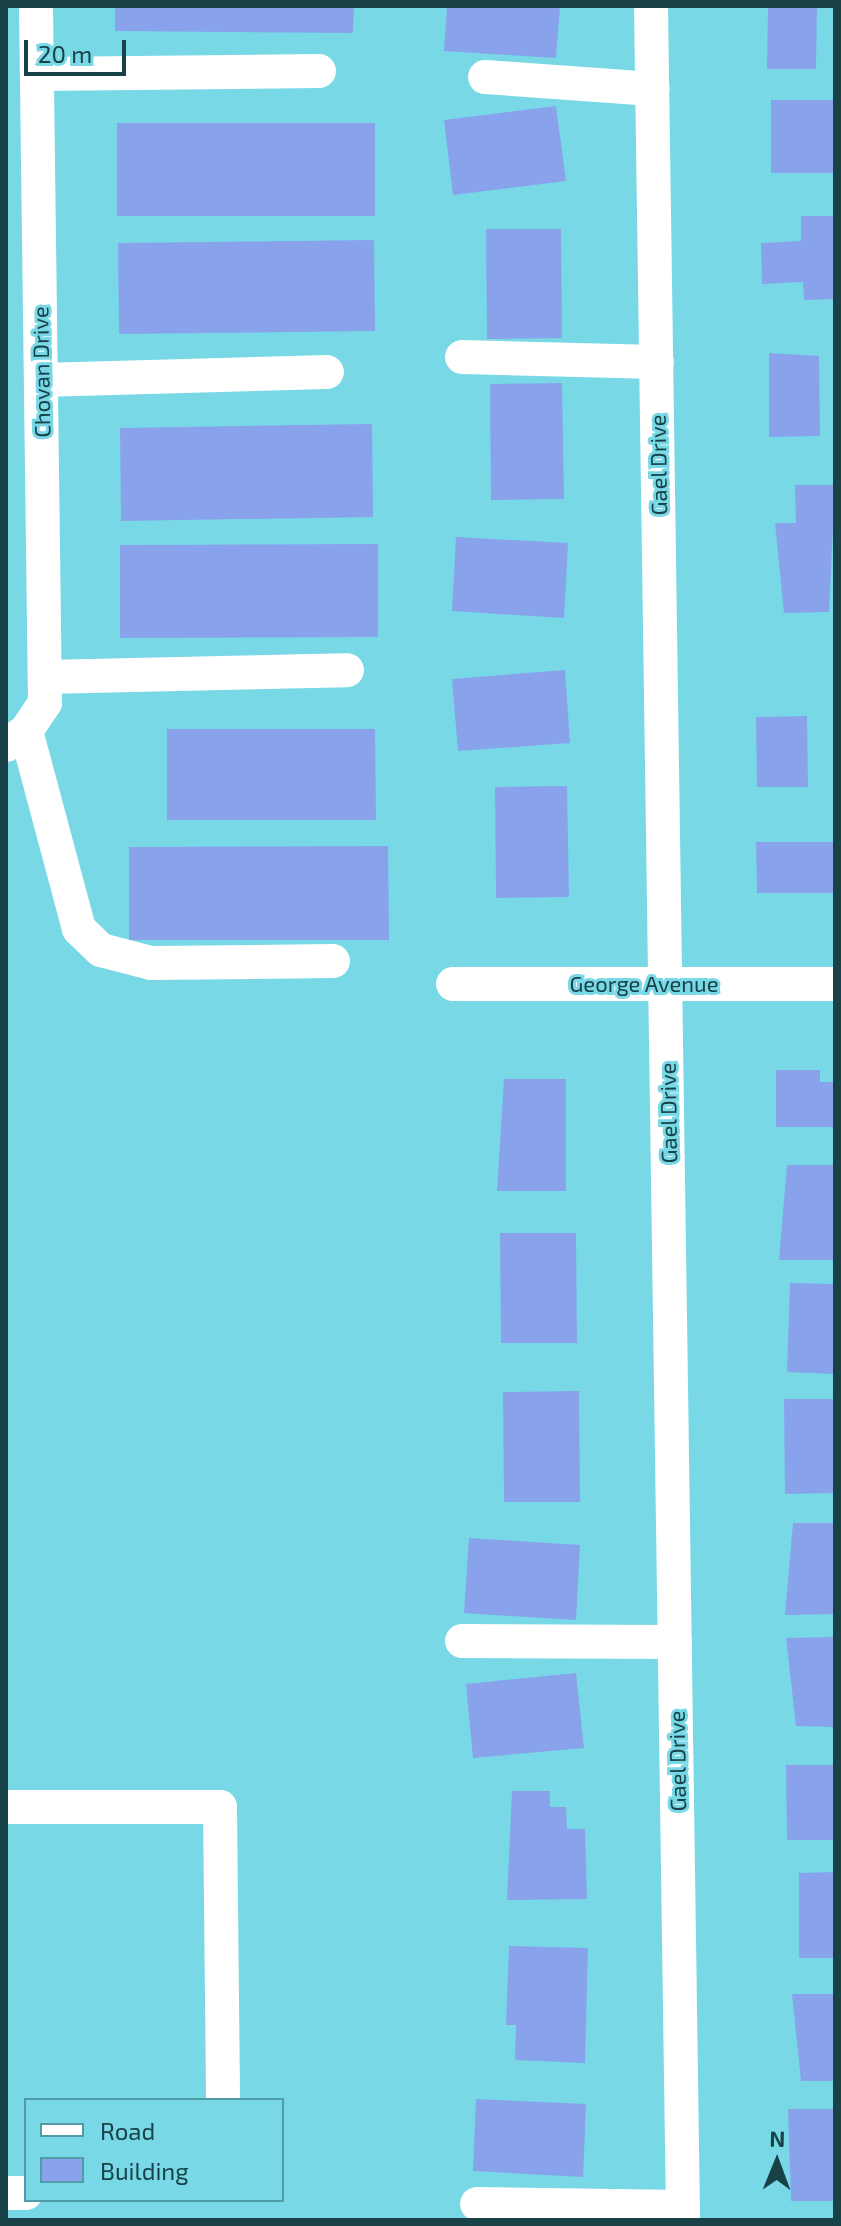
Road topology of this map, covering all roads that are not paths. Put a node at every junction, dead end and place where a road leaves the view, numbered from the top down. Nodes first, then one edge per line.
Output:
1 (36, 6) edge
2 (651, 6) edge
3 (319, 71) dead end
4 (37, 74) junction
5 (485, 77) dead end
6 (653, 89) junction
7 (462, 357) dead end
8 (657, 362) junction
9 (327, 372) dead end
10 (41, 380) junction
11 (347, 670) dead end
12 (45, 677) junction
13 (16, 738) edge
14 (333, 961) dead end
15 (453, 984) dead end
16 (835, 984) edge
17 (666, 985) junction
18 (462, 1641) dead end
19 (675, 1642) junction
20 (6, 1807) edge
21 (223, 2098) edge
22 (477, 2204) dead end
23 (683, 2213) edge

1 - 4 street, Chovan Drive
2 - 6 street, Gael Drive
3 - 4 street
4 - 10 street, Chovan Drive
5 - 6 street
6 - 8 street, Gael Drive
7 - 8 street
8 - 17 street, Gael Drive
9 - 10 street
10 - 12 street, Chovan Drive
11 - 12 street
12 - 13 street, Chovan Drive
13 - 14 street
15 - 17 street, George Avenue
16 - 17 street, George Avenue
17 - 19 street, Gael Drive
18 - 19 street
19 - 23 street, Gael Drive
20 - 21 street
22 - 23 street

